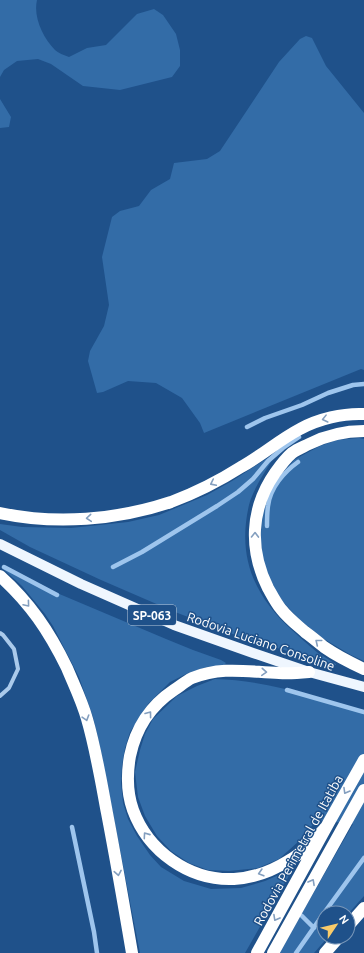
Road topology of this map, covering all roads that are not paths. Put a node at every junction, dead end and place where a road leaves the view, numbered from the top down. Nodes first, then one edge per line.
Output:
1 (364, 414) edge
2 (364, 431) edge
3 (0, 514) edge
4 (0, 544) edge
5 (0, 576) edge
6 (0, 633) edge
7 (364, 669) edge
8 (309, 672) junction
9 (364, 687) edge
10 (0, 696) edge
11 (364, 760) edge
12 (364, 790) edge
13 (327, 824) junction
14 (364, 908) edge
15 (356, 917) edge
16 (332, 945) edge
17 (132, 953) edge
18 (256, 953) edge
19 (273, 953) edge
20 (325, 953) edge

1 -> 3 highway
7 -> 2 highway
4 - 8 main road, Rodovia Luciano Consoline / SP-063
5 -> 17 highway
6 - 10 street
8 - 9 main road, Rodovia Luciano Consoline / SP-063
13 -> 8 highway
11 -> 13 highway, Rodovia Perimetral de Itatiba
19 -> 12 highway
13 -> 18 highway, Rodovia Perimetral de Itatiba
14 - 15 highway
16 - 20 highway

